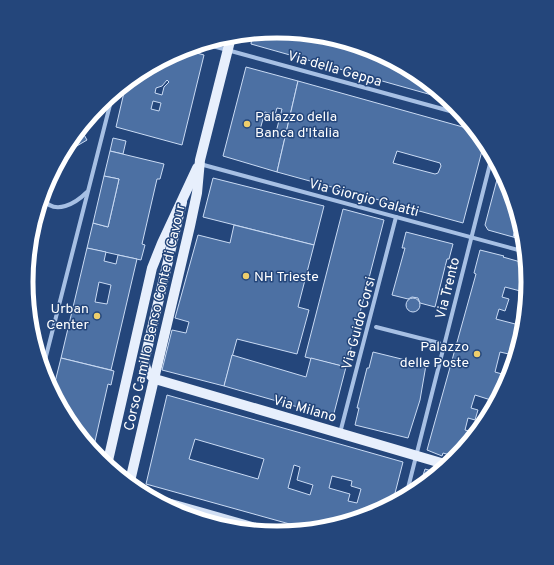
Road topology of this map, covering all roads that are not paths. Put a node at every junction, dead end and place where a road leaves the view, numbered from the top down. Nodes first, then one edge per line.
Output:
1 (229, 45) edge
2 (110, 104) edge
3 (451, 111) edge
4 (200, 162) junction
5 (490, 164) edge
6 (88, 192) junction
7 (182, 202) junction
8 (46, 204) edge
9 (396, 217) junction
10 (471, 238) junction
11 (519, 250) edge
12 (376, 327) dead end
13 (439, 343) dead end
14 (45, 359) edge
15 (155, 379) junction
16 (340, 433) junction
17 (416, 456) junction
18 (108, 459) edge
19 (441, 463) edge
20 (131, 478) edge
21 (408, 488) edge
22 (176, 504) edge
23 (242, 524) edge

1 - 3 street, Via della Geppa
1 - 4 main road, Corso Camillo Benso Conte di Cavour
2 - 6 street
4 - 7 main road, Corso Camillo Benso Conte di Cavour
4 - 9 street, Via Giorgio Galatti
4 - 15 main road, Corso Camillo Benso Conte di Cavour
5 - 10 street, Via Trento
6 - 8 street
6 - 14 street
7 - 15 main road
7 - 18 main road, Corso Camillo Benso Conte di Cavour
9 - 10 street, Via Giorgio Galatti
9 - 16 street, Via Guido Corsi
10 - 11 street, Via Giorgio Galatti
10 - 17 street, Via Trento
12 - 13 street
15 - 16 main road, Via Milano
15 - 20 main road, Corso Camillo Benso Conte di Cavour
16 - 17 main road, Via Milano
17 - 19 main road, Via Milano
17 - 21 street, Via Trento
22 - 23 main road

